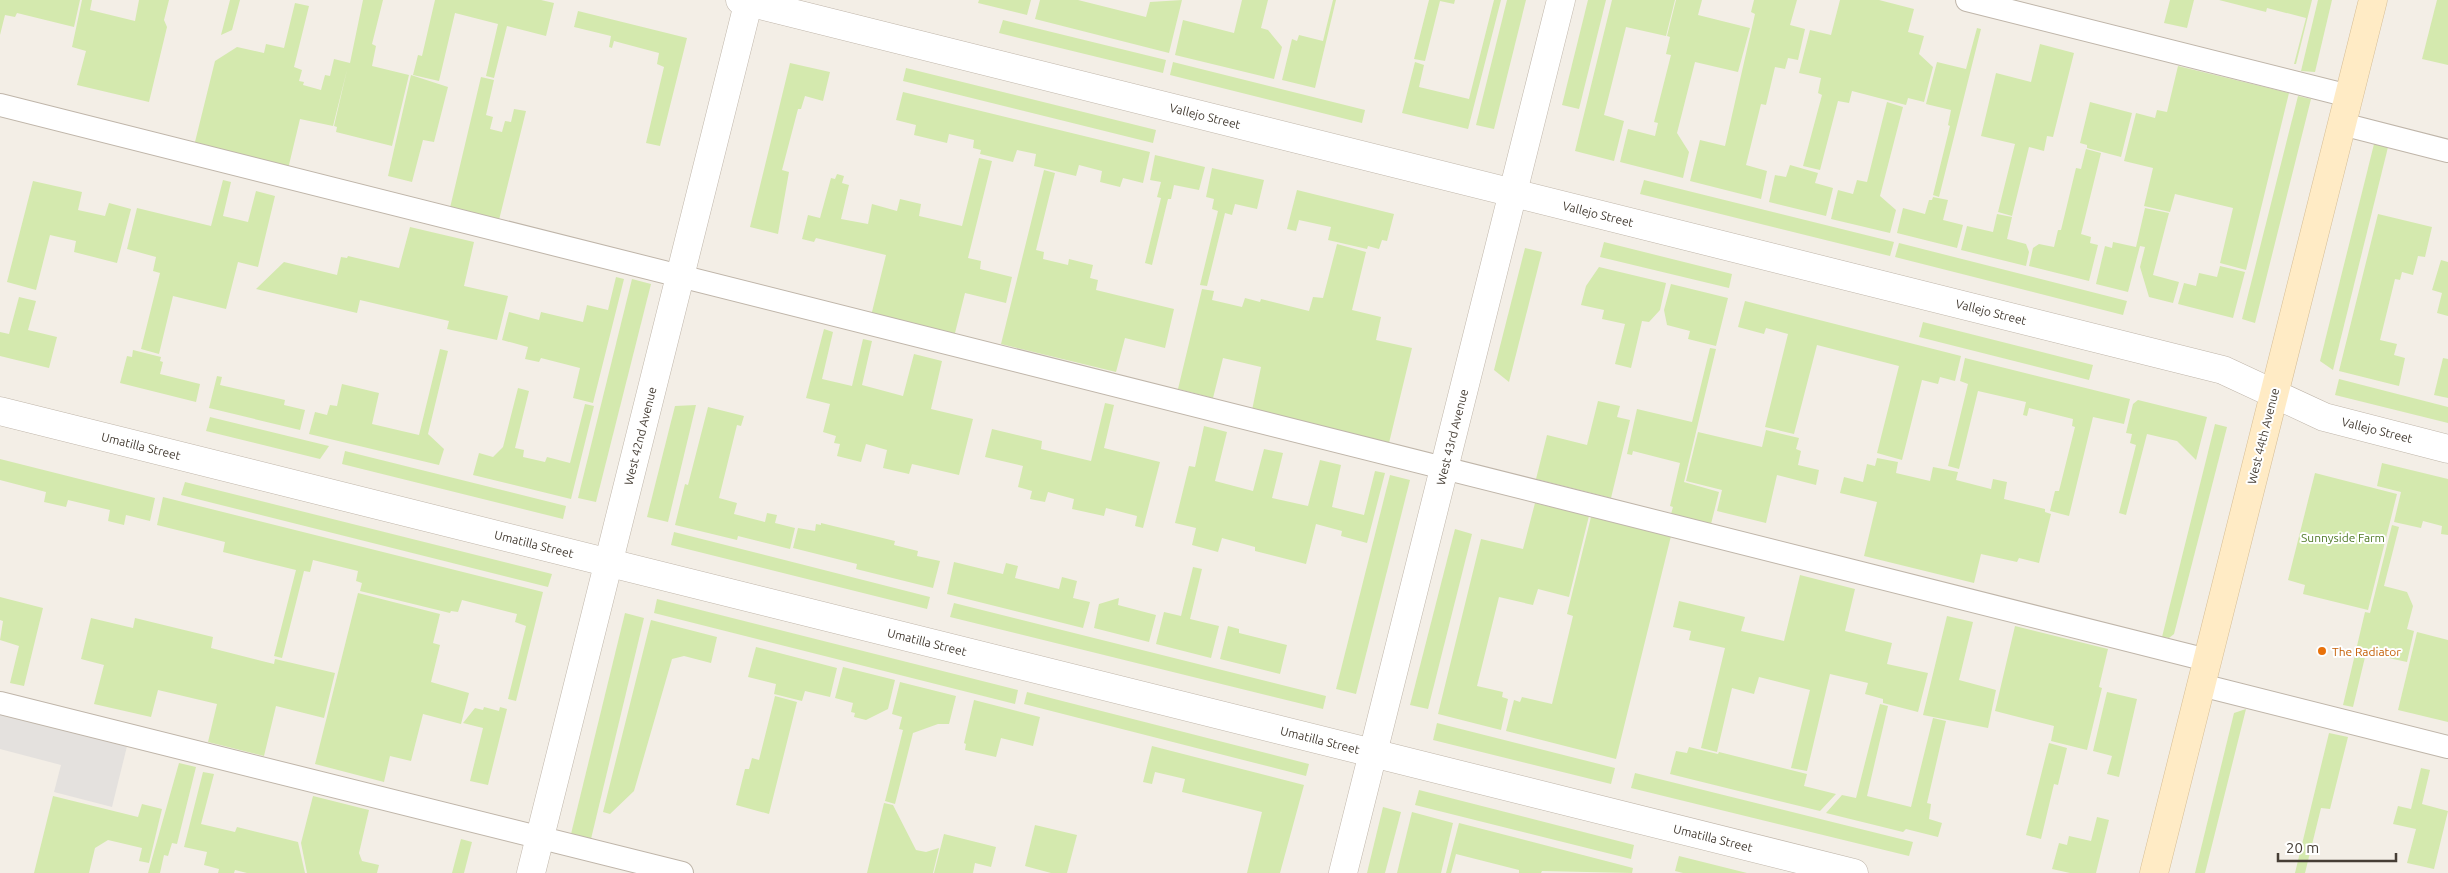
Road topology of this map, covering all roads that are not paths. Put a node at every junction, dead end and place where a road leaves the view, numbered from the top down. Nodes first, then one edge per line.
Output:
1 (1561, 0) edge
2 (1967, 0) edge
3 (2373, 0) edge
4 (746, 1) edge
5 (2349, 96) junction
6 (0, 106) edge
7 (2342, 124) junction
8 (2448, 151) edge
9 (1513, 193) junction
10 (680, 276) junction
11 (2274, 394) junction
12 (0, 411) edge
13 (2448, 449) edge
14 (1444, 468) junction
15 (609, 563) junction
16 (2204, 673) junction
17 (0, 702) edge
18 (2448, 747) edge
19 (1373, 753) junction
20 (540, 838) junction
21 (531, 873) edge
22 (682, 873) edge
23 (1343, 873) edge
24 (1854, 873) edge
25 (2154, 873) edge

1 - 9 street, West 43rd Avenue
2 - 5 lane
3 - 5 street, West 44th Avenue
4 - 9 street, Vallejo Street
4 - 10 street, West 42nd Avenue
5 - 7 street, West 44th Avenue
6 - 10 lane
7 - 8 lane
7 - 11 street, West 44th Avenue
9 - 11 street, Vallejo Street
9 - 14 street, West 43rd Avenue
10 - 14 lane
10 - 15 street, West 42nd Avenue
11 - 13 street, Vallejo Street
11 - 16 street, West 44th Avenue
12 - 15 street, Umatilla Street
14 - 16 lane
14 - 19 street, West 43rd Avenue
15 - 19 street, Umatilla Street
15 - 20 street, West 42nd Avenue
16 - 18 lane
16 - 25 street, West 44th Avenue
17 - 20 lane
19 - 23 street, West 43rd Avenue
19 - 24 street, Umatilla Street
20 - 21 street, West 42nd Avenue
20 - 22 lane

